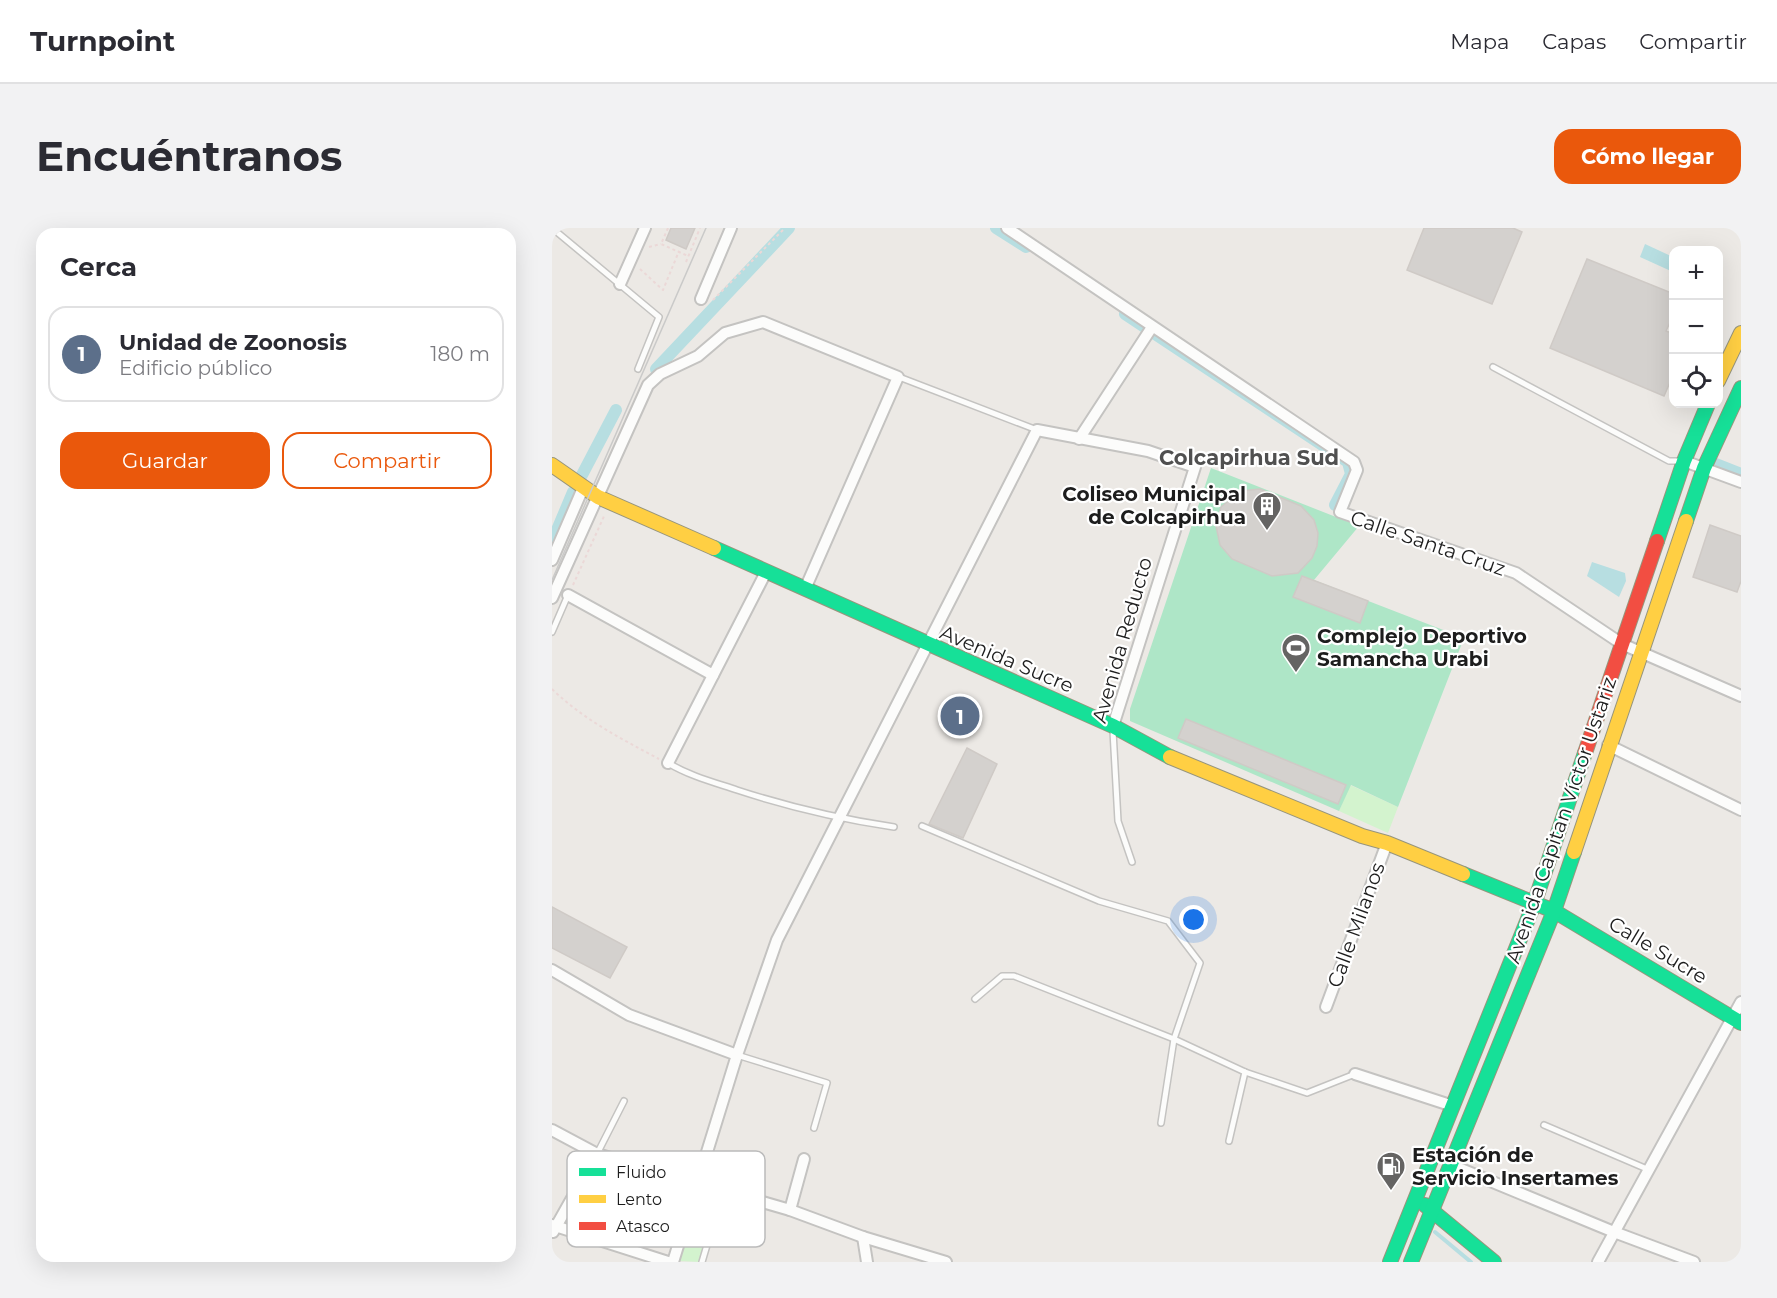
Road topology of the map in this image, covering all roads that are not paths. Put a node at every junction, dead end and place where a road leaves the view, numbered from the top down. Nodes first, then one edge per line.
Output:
1 (552, 228) edge
2 (645, 228) edge
3 (731, 228) edge
4 (1007, 228) edge
5 (620, 284) junction
6 (701, 299) road end
7 (1152, 327) junction
8 (1741, 333) edge
9 (1493, 367) dead end
10 (638, 369) dead end
11 (1723, 372) edge
12 (898, 377) junction
13 (1741, 388) edge
14 (1706, 408) edge
15 (1037, 430) junction
16 (1079, 439) junction
17 (1684, 461) junction
18 (552, 465) edge
19 (1704, 468) junction
20 (1741, 482) edge
21 (583, 488) junction
22 (604, 500) junction
23 (552, 560) edge
24 (766, 572) junction
25 (805, 589) junction
26 (568, 596) joint
27 (552, 598) edge
28 (552, 632) edge
29 (1622, 644) junction
30 (926, 645) junction
31 (1640, 653) junction
32 (713, 675) junction
33 (1741, 696) edge
34 (1113, 726) junction
35 (1608, 745) junction
36 (668, 763) joint
37 (1741, 810) edge
38 (840, 819) junction
39 (922, 826) dead end
40 (894, 827) dead end
41 (1387, 843) junction
42 (1132, 862) dead end
43 (1534, 904) junction
44 (1554, 911) junction
45 (552, 970) edge
46 (975, 999) dead end
47 (1741, 1002) edge
48 (1326, 1007) dead end
49 (1737, 1020) edge
50 (1174, 1039) junction
51 (737, 1055) junction
52 (1245, 1072) junction
53 (1355, 1074) joint
54 (624, 1101) dead end
55 (1453, 1106) junction
56 (1161, 1123) dead end
57 (1544, 1125) dead end
58 (814, 1128) dead end
59 (552, 1130) edge
60 (1229, 1142) dead end
61 (591, 1151) edge
62 (599, 1151) edge
63 (708, 1151) edge
64 (804, 1159) dead end
65 (1449, 1164) junction
66 (1647, 1169) junction
67 (1414, 1200) junction
68 (765, 1203) edge
69 (567, 1205) edge
70 (1433, 1209) junction
71 (790, 1210) junction
72 (553, 1229) edge
73 (1614, 1232) junction
74 (863, 1238) junction
75 (616, 1247) edge
76 (678, 1247) edge
77 (706, 1247) edge
78 (668, 1262) edge
79 (673, 1262) edge
80 (702, 1262) edge
81 (867, 1262) edge
82 (946, 1262) edge
83 (1390, 1262) edge
84 (1411, 1262) edge
85 (1494, 1262) edge
86 (1598, 1262) edge
87 (1694, 1262) edge

1 - 5 lane
2 - 5 street
3 - 6 street
4 - 7 street, Calle Santa Cruz
5 - 10 lane
7 - 16 street
7 - 29 street, Calle Santa Cruz
8 - 11 main road
9 - 17 lane
12 - 15 lane
12 - 22 street
12 - 25 street
13 - 19 main road, Avenida Capitan Víctor Ustariz
14 - 17 main road, Avenida Capitan Víctor Ustariz
15 - 16 street
15 - 30 street
16 - 34 street, Avenida Reducto
17 - 19 street
17 - 29 main road, Avenida Capitan Víctor Ustariz
18 - 21 main road, Avenida Sucre
19 - 20 street
19 - 31 main road, Avenida Capitan Víctor Ustariz
21 - 22 main road, Avenida Sucre
21 - 23 street
22 - 24 main road, Avenida Sucre
22 - 27 street
24 - 25 main road, Avenida Sucre
24 - 32 street
25 - 30 main road, Avenida Sucre
26 - 28 lane
26 - 32 street
29 - 31 street, Calle Santa Cruz
29 - 43 main road, Avenida Capitan Víctor Ustariz
30 - 34 main road, Avenida Sucre
30 - 38 street
31 - 33 street, Calle Santa Cruz
31 - 35 main road, Avenida Capitan Víctor Ustariz
32 - 36 street
34 - 41 main road, Avenida Sucre
34 - 42 lane, Avenida Reducto
35 - 37 street
35 - 44 main road, Avenida Capitan Víctor Ustariz
36 - 38 lane
38 - 40 lane
38 - 51 street
39 - 50 lane
41 - 43 main road, Avenida Sucre
41 - 48 street, Calle Milanos
43 - 44 main road, Avenida Sucre
43 - 55 main road, Avenida Capitan Víctor Ustariz
44 - 49 main road, Calle Sucre
44 - 65 main road, Avenida Capitan Víctor Ustariz
45 - 51 street
46 - 50 lane
47 - 49 street
49 - 66 street
50 - 52 lane
50 - 56 lane
51 - 58 lane
51 - 63 street
52 - 53 lane
52 - 60 lane
53 - 55 street
54 - 62 lane
55 - 67 main road, Avenida Capitan Víctor Ustariz
57 - 66 lane
59 - 61 street
64 - 71 street
65 - 70 main road, Avenida Capitan Víctor Ustariz
65 - 73 street
66 - 73 street
67 - 70 main road
67 - 83 main road, Avenida Capitan Víctor Ustariz
68 - 71 street
69 - 72 street
70 - 84 main road, Avenida Capitan Víctor Ustariz
70 - 85 main road
71 - 74 street
73 - 86 street
73 - 87 street
74 - 81 street
74 - 82 street
75 - 78 street
76 - 79 street
77 - 80 lane

